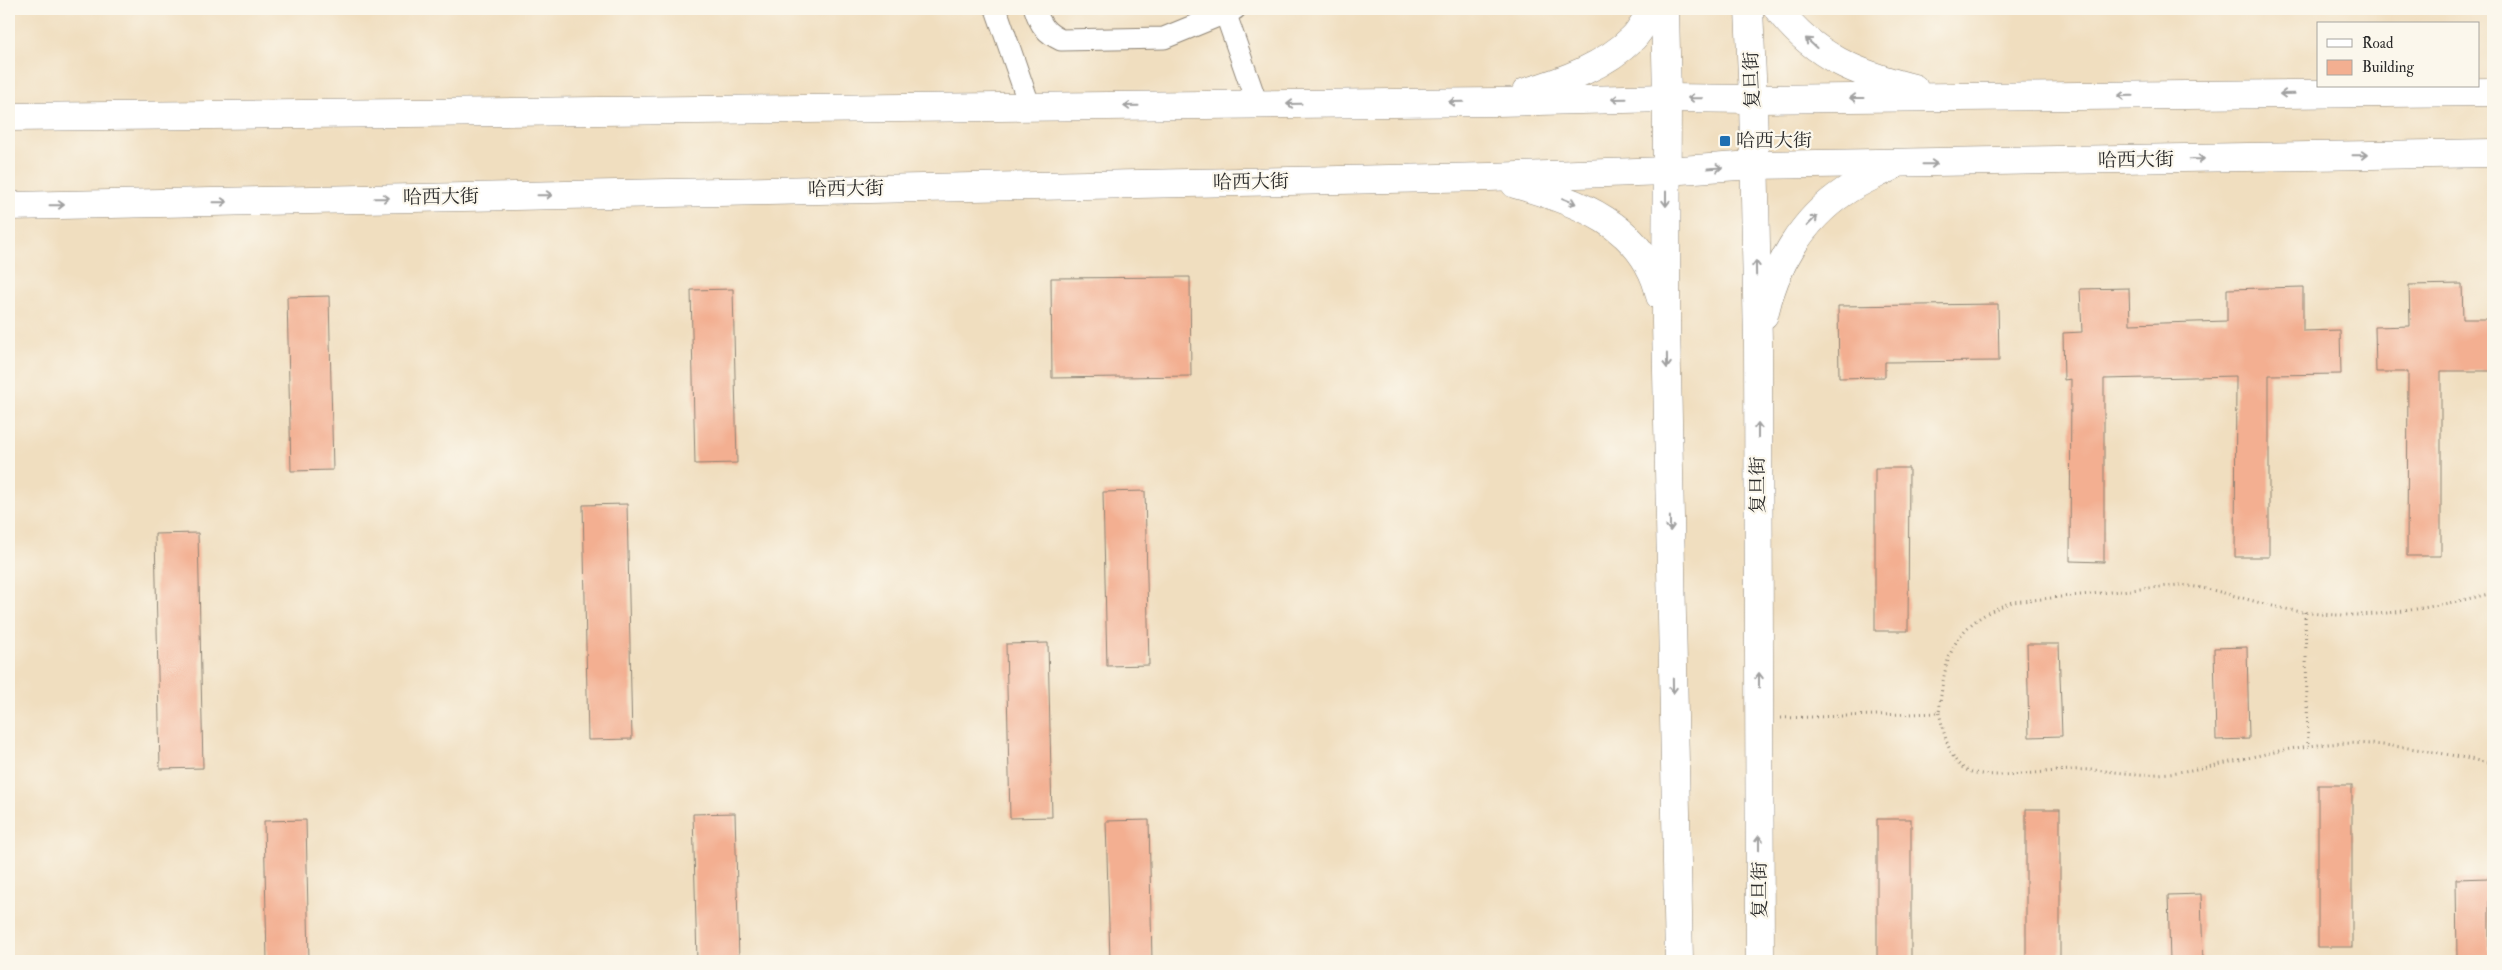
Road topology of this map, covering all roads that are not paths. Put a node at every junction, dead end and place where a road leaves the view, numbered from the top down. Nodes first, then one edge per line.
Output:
1 (996, 9) edge
2 (1035, 9) edge
3 (1653, 9) edge
4 (1665, 9) edge
5 (1748, 9) edge
6 (1778, 9) edge
7 (1228, 10) edge
8 (2493, 92) edge
9 (1952, 97) junction
10 (1668, 98) junction
11 (1753, 99) junction
12 (1496, 102) junction
13 (1257, 104) junction
14 (1030, 107) junction
15 (9, 117) edge
16 (2493, 153) edge
17 (1896, 164) junction
18 (1753, 165) junction
19 (1666, 171) junction
20 (1489, 177) junction
21 (9, 206) edge
22 (1666, 322) junction
23 (1758, 343) junction
24 (1679, 961) edge
25 (1760, 961) edge

1 - 14 street
2 - 7 street
3 - 12 main road
4 - 10 main road
5 - 11 main road, 复旦街
9 -> 6 main road
7 - 13 street
8 -> 9 main road
9 -> 11 main road
11 -> 10 main road
10 -> 12 main road
10 - 19 main road
11 - 18 main road, 复旦街
12 -> 13 main road
13 -> 14 main road
14 - 15 main road
17 -> 16 main road, 哈西大街
17 - 18 main road, 哈西大街
23 -> 17 main road
19 -> 18 main road, 哈西大街
23 -> 18 main road, 复旦街
19 - 20 main road, 哈西大街
19 -> 22 main road
21 -> 20 main road, 哈西大街
20 -> 22 main road
22 -> 24 main road
25 -> 23 main road, 复旦街

